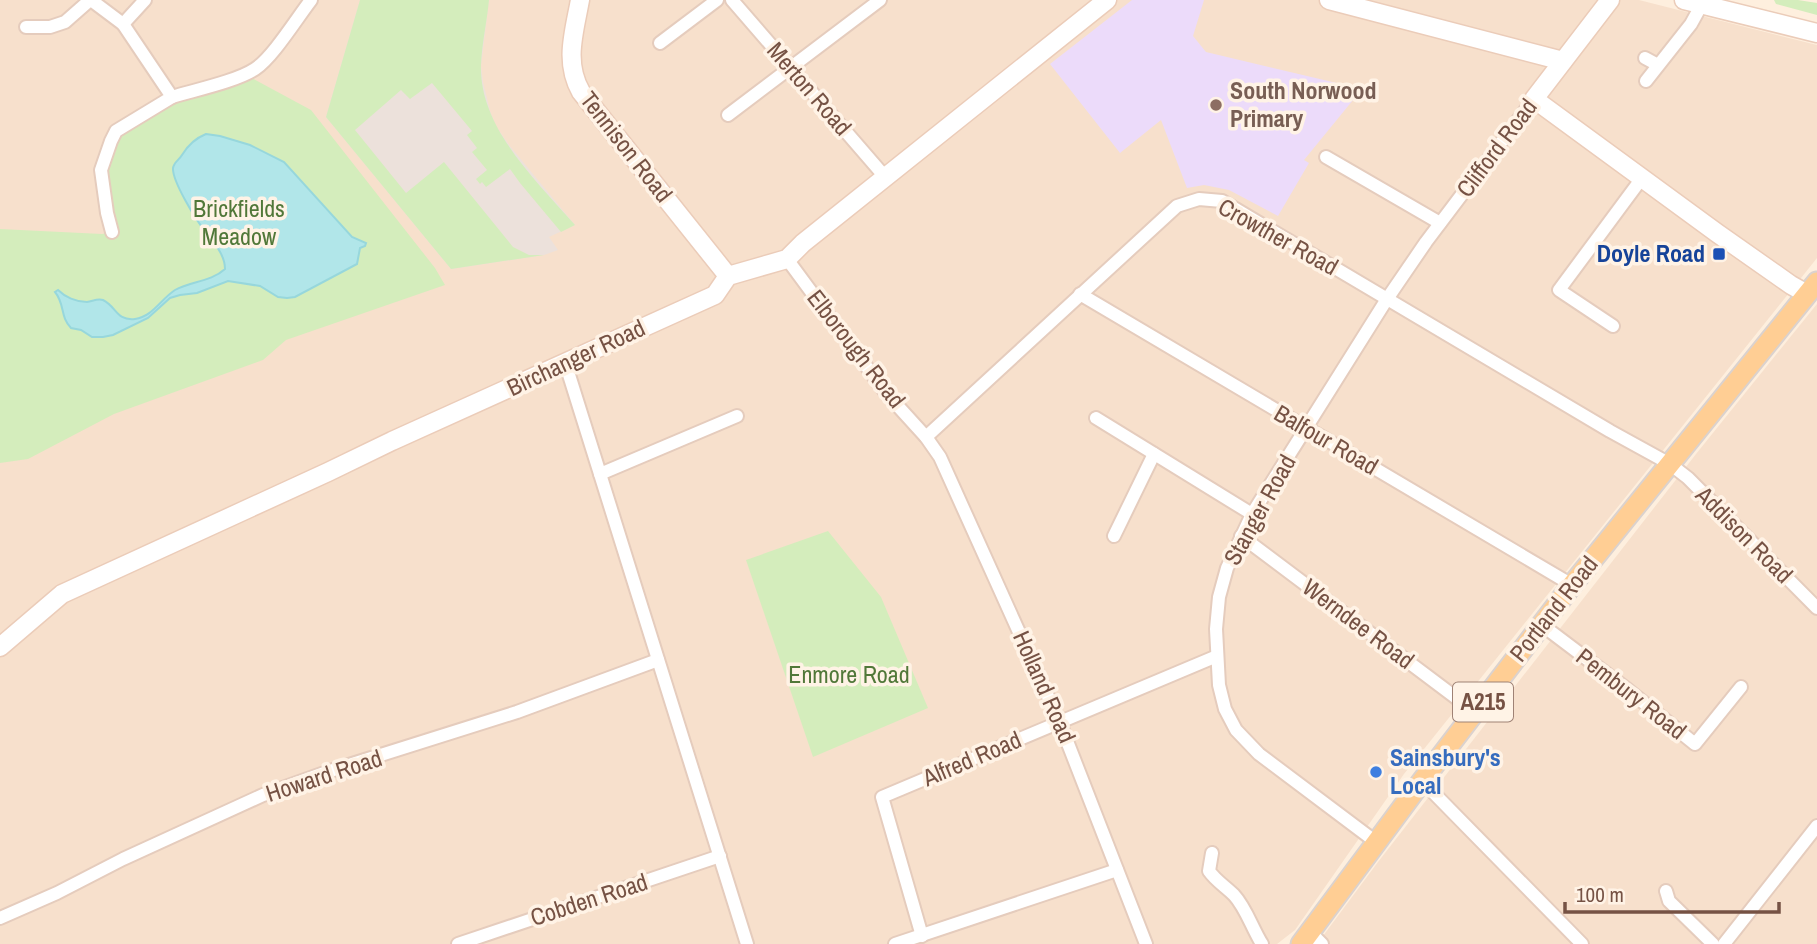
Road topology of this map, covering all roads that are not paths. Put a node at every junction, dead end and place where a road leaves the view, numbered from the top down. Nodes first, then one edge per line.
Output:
1 (91, 0) edge
2 (145, 0) edge
3 (311, 0) edge
4 (580, 0) edge
5 (717, 0) edge
6 (732, 0) edge
7 (880, 0) edge
8 (1107, 0) edge
9 (1329, 0) edge
10 (1610, 0) edge
11 (1693, 2) edge
12 (123, 24) junction
13 (26, 27) dead end
14 (1817, 33) edge
15 (660, 43) dead end
16 (1645, 58) dead end
17 (1563, 61) junction
18 (1658, 65) junction
19 (791, 68) junction
20 (1646, 81) dead end
21 (172, 97) junction
22 (1534, 99) junction
23 (728, 115) dead end
24 (1326, 157) dead end
25 (886, 177) junction
26 (1642, 178) junction
27 (1440, 223) junction
28 (112, 232) dead end
29 (787, 259) junction
30 (728, 276) junction
31 (1814, 291) edge
32 (1080, 295) junction
33 (1387, 299) junction
34 (1613, 326) dead end
35 (565, 362) junction
36 (737, 415) dead end
37 (1096, 418) dead end
38 (1307, 428) junction
39 (926, 437) junction
40 (1154, 454) junction
41 (1670, 464) junction
42 (600, 474) junction
43 (1252, 514) junction
44 (1114, 536) dead end
45 (1241, 536) junction
46 (1572, 585) junction
47 (1817, 608) edge
48 (1542, 625) junction
49 (0, 647) edge
50 (1217, 656) junction
51 (659, 660) junction
52 (1741, 687) dead end
53 (1475, 712) junction
54 (1060, 723) junction
55 (1422, 781) junction
56 (1817, 826) edge
57 (1376, 842) junction
58 (1213, 853) dead end
59 (720, 856) junction
60 (1117, 870) junction
61 (1666, 891) dead end
62 (0, 918) edge
63 (922, 936) junction
64 (1311, 940) edge
65 (458, 944) edge
66 (747, 944) edge
67 (895, 944) edge
68 (1146, 944) edge
69 (1262, 944) edge
70 (1582, 944) edge
71 (1713, 944) edge
72 (1724, 944) edge

1 - 12 street
1 - 13 street
2 - 12 street
3 - 21 street
4 - 30 street, Tennison Road
5 - 15 street
6 - 19 street, Merton Road
7 - 19 street
8 - 25 street, Birchanger Road
9 - 17 street
10 - 17 street, Clifford Road
11 - 14 street
11 - 18 street
12 - 21 street
16 - 18 street
17 - 22 street, Clifford Road
18 - 20 street
19 - 23 street
19 - 25 street, Merton Road
21 - 28 street
22 - 26 street
22 - 27 street, Clifford Road
24 - 27 street
25 - 29 street, Birchanger Road
26 - 31 street
26 - 34 street
27 - 33 street, Clifford Road
29 - 30 street, Birchanger Road
29 - 39 street, Elborough Road
30 - 35 street, Birchanger Road
31 - 41 main road, Portland Road / A215
32 - 33 street, Crowther Road
32 - 38 street, Balfour Road
32 - 39 street, Crowther Road
33 - 38 street, Stanger Road
33 - 41 street, Crowther Road
35 - 42 street
35 - 49 street, Birchanger Road
36 - 42 street
37 - 40 street
38 - 43 street, Stanger Road
38 - 46 street, Balfour Road
39 - 54 street, Holland Road
40 - 43 street
40 - 44 street
41 - 46 main road, Portland Road / A215
41 - 47 street, Addison Road
42 - 51 street
43 - 45 street, Stanger Road
45 - 50 street, Stanger Road
45 - 53 street, Werndee Road
46 - 48 main road, Portland Road / A215
48 - 52 street, Pembury Road
48 - 53 main road, Portland Road / A215
50 - 54 street, Alfred Road
50 - 57 street, Stanger Road
51 - 59 street
51 - 62 street, Howard Road
53 - 55 main road, Portland Road / A215
54 - 60 street, Holland Road
54 - 63 street, Alfred Road
55 - 57 main road, Portland Road / A215
55 - 70 street
56 - 72 street
57 - 64 main road, Portland Road / A215
58 - 69 street
59 - 65 street, Cobden Road
59 - 66 street
60 - 63 street
60 - 68 street, Holland Road
61 - 71 street
63 - 67 street

